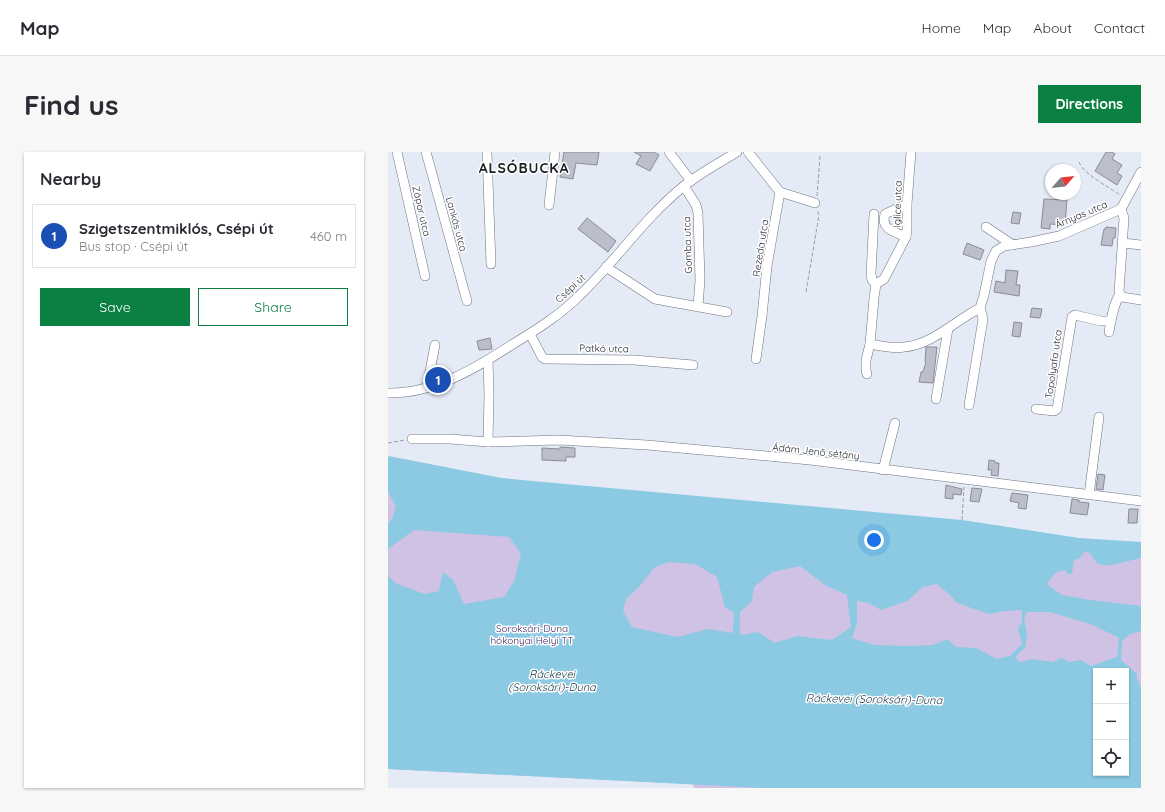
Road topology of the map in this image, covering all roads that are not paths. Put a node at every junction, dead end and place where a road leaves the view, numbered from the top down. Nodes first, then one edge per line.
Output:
1 (397, 152) edge
2 (426, 152) edge
3 (487, 152) edge
4 (555, 152) edge
5 (669, 152) edge
6 (737, 152) edge
7 (748, 152) edge
8 (911, 152) edge
9 (1141, 172) edge
10 (687, 184) junction
11 (780, 192) junction
12 (815, 203) road end
13 (907, 204) junction
14 (548, 205) dead end
15 (1121, 209) junction
16 (874, 214) dead end
17 (986, 227) dead end
18 (906, 237) junction
19 (1123, 243) junction
20 (1013, 245) junction
21 (1141, 245) edge
22 (491, 264) dead end
23 (606, 268) junction
24 (426, 276) dead end
25 (876, 284) junction
26 (1120, 294) junction
27 (1141, 300) edge
28 (467, 301) dead end
29 (698, 306) junction
30 (980, 308) junction
31 (727, 312) dead end
32 (1110, 321) junction
33 (948, 329) junction
34 (1109, 332) dead end
35 (530, 334) junction
36 (870, 344) junction
37 (435, 345) dead end
38 (756, 359) dead end
39 (488, 360) junction
40 (692, 365) dead end
41 (867, 374) dead end
42 (427, 387) junction
43 (388, 393) edge
44 (936, 399) dead end
45 (969, 404) dead end
46 (1036, 409) dead end
47 (1099, 417) dead end
48 (895, 423) dead end
49 (412, 439) road end
50 (488, 442) junction
51 (883, 470) junction
52 (1089, 495) junction
53 (1141, 501) edge

1 - 24 street, Zápor utca
2 - 28 street, Lankás utca
3 - 22 street
4 - 14 street
5 - 10 street, Gomba utca
6 - 10 street, Csépi út
7 - 11 street
8 - 13 street, Iglice utca
9 - 15 street, Árnyas utca
10 - 23 street, Csépi út
10 - 29 street, Gomba utca
11 - 12 street
11 - 38 street, Rezeda utca
13 - 18 street, Iglice utca
13 - 18 street
15 - 19 street
15 - 20 street, Árnyas utca
16 - 25 street
17 - 20 street
18 - 25 street, Iglice utca
19 - 21 street
19 - 26 street
20 - 30 street, Árnyas utca
23 - 29 street
23 - 35 street, Csépi út
25 - 36 street
26 - 27 street
26 - 32 street
29 - 31 street
30 - 33 street
30 - 45 street
32 - 34 street
32 - 46 street, Topolyafa utca
33 - 36 street
33 - 44 street
35 - 39 street, Csépi út
35 - 40 street, Patkó utca
36 - 41 street
37 - 42 street
39 - 42 street, Csépi út
39 - 50 street
42 - 43 street, Csépi út
47 - 52 street
48 - 51 street
49 - 50 street, Ádám Jenő sétány
50 - 51 street, Ádám Jenő sétány
51 - 52 street, Ádám Jenő sétány
52 - 53 street, Ádám Jenő sétány

